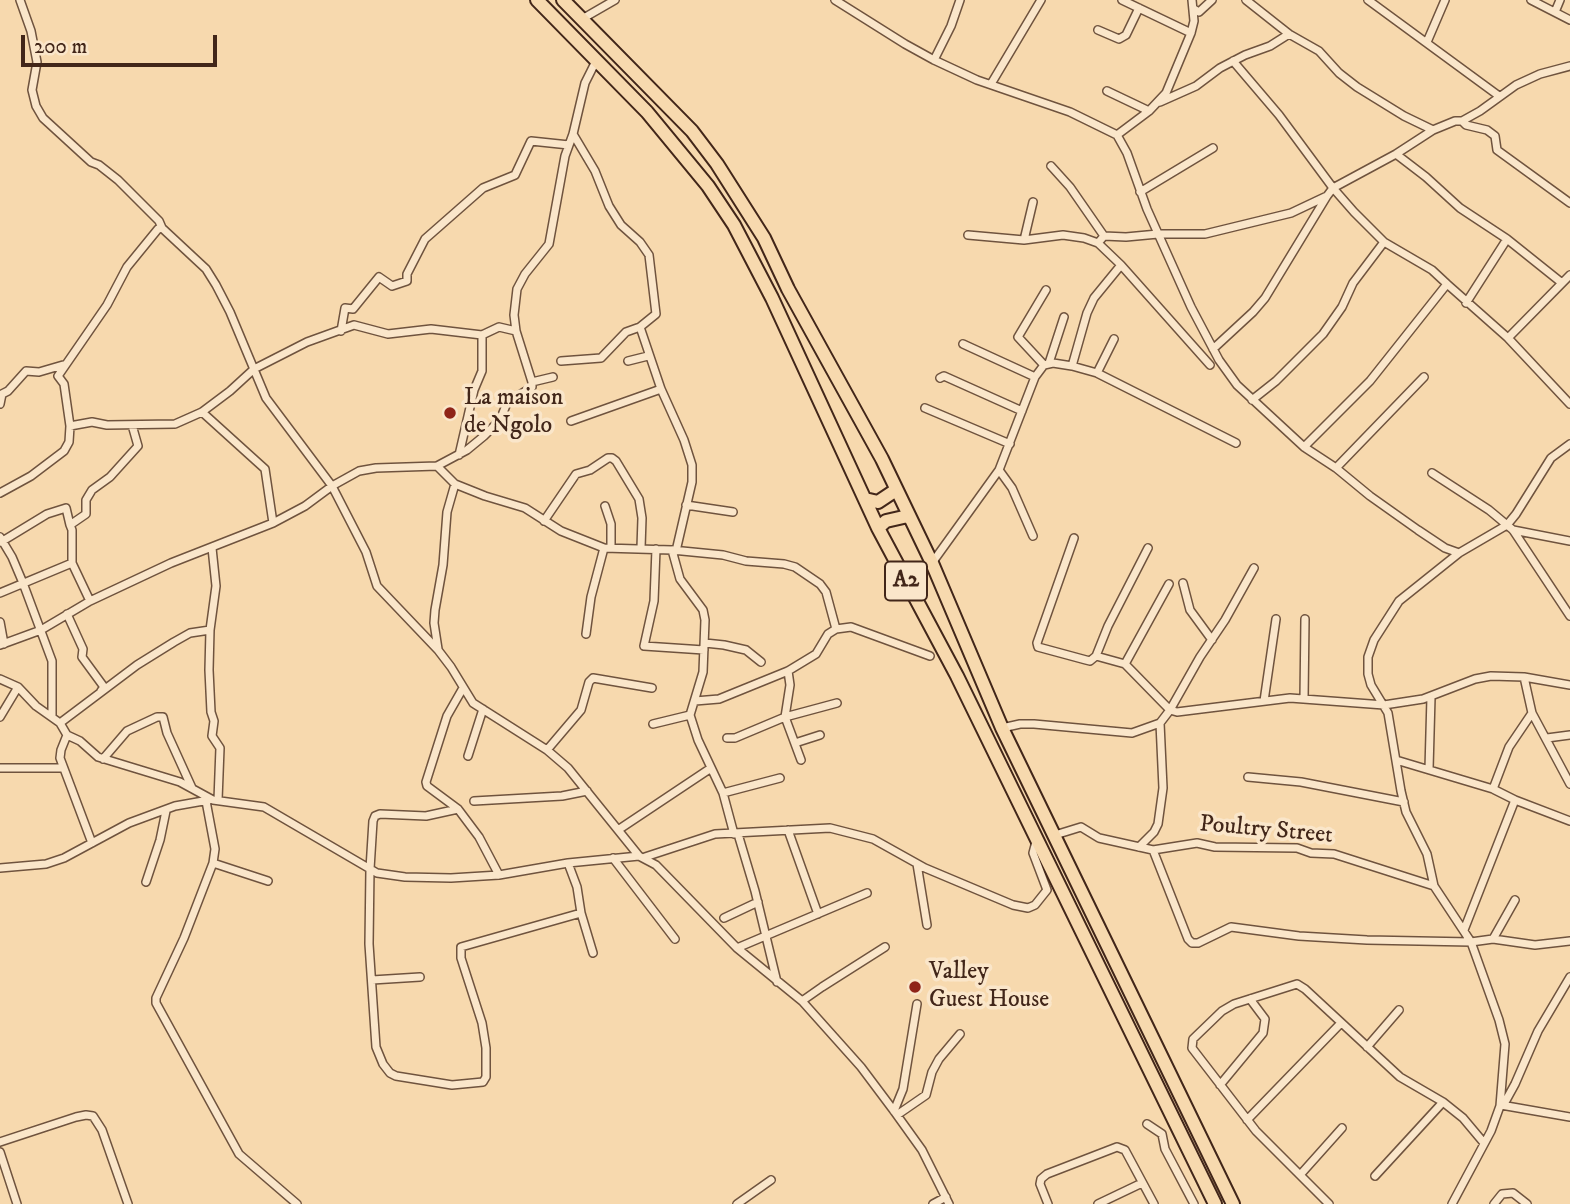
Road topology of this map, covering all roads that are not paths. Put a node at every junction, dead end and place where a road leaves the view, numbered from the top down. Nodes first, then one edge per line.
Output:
1 (20, 0) edge
2 (537, 0) edge
3 (563, 0) edge
4 (615, 0) edge
5 (835, 0) edge
6 (960, 0) edge
7 (1041, 0) edge
8 (1122, 0) edge
9 (1192, 0) edge
10 (1212, 0) edge
11 (1246, 0) edge
12 (1368, 0) edge
13 (1445, 0) edge
14 (1531, 0) edge
15 (1560, 0) edge
16 (1139, 8) junction
17 (1194, 9) junction
18 (1555, 12) junction
19 (582, 19) junction
20 (1570, 20) edge
21 (1098, 30) dead end
22 (1191, 33) junction
23 (1289, 34) junction
24 (1427, 42) junction
25 (597, 60) junction
26 (934, 60) junction
27 (1233, 61) junction
28 (1570, 66) edge
29 (991, 84) junction
30 (1107, 91) dead end
31 (1499, 96) junction
32 (1156, 104) junction
33 (1149, 111) junction
34 (1462, 121) junction
35 (1433, 130) junction
36 (573, 134) junction
37 (1116, 135) junction
38 (569, 145) junction
39 (1213, 148) dead end
40 (1396, 154) junction
41 (1051, 166) dead end
42 (1333, 188) junction
43 (1140, 192) junction
44 (1326, 196) junction
45 (1033, 202) dead end
46 (1570, 203) edge
47 (162, 229) junction
48 (1158, 234) junction
49 (968, 235) dead end
50 (1104, 236) junction
51 (1507, 239) junction
52 (1024, 240) junction
53 (1384, 242) junction
54 (1098, 243) junction
55 (1121, 265) junction
56 (1570, 275) edge
57 (1562, 282) junction
58 (1447, 284) junction
59 (1046, 290) dead end
60 (1466, 303) junction
61 (1064, 317) dead end
62 (640, 327) junction
63 (341, 331) junction
64 (516, 331) junction
65 (482, 335) junction
66 (1508, 338) junction
67 (1114, 339) dead end
68 (963, 344) dead end
69 (1213, 349) junction
70 (648, 356) junction
71 (561, 361) dead end
72 (628, 361) dead end
73 (1046, 364) junction
74 (64, 365) junction
75 (1210, 365) dead end
76 (1072, 366) junction
77 (254, 369) junction
78 (1097, 373) junction
79 (553, 377) dead end
80 (1035, 377) junction
81 (1424, 377) dead end
82 (940, 378) dead end
83 (532, 382) junction
84 (661, 389) junction
85 (1252, 400) junction
86 (0, 404) edge
87 (1570, 404) edge
88 (925, 408) dead end
89 (1022, 411) junction
90 (202, 412) junction
91 (571, 421) dead end
92 (136, 425) junction
93 (70, 426) junction
94 (1236, 443) dead end
95 (1010, 444) junction
96 (1570, 444) edge
97 (1304, 447) junction
98 (459, 455) junction
99 (437, 466) junction
100 (1336, 468) junction
101 (999, 470) junction
102 (1432, 473) dead end
103 (455, 484) junction
104 (332, 486) junction
105 (896, 490) junction
106 (0, 493) edge
107 (865, 499) junction
108 (686, 505) junction
109 (605, 506) dead end
110 (733, 512) dead end
111 (908, 516) junction
112 (544, 521) junction
113 (272, 523) junction
114 (69, 525) junction
115 (1505, 526) junction
116 (878, 528) junction
117 (1513, 530) junction
118 (1032, 536) dead end
119 (1074, 538) dead end
120 (1, 540) edge
121 (1570, 541) edge
122 (212, 548) junction
123 (608, 548) junction
124 (641, 548) junction
125 (1148, 548) dead end
126 (1445, 548) junction
127 (656, 549) junction
128 (674, 550) junction
129 (1459, 553) junction
130 (1447, 562) junction
131 (72, 563) junction
132 (932, 563) junction
133 (1254, 568) dead end
134 (23, 583) junction
135 (1183, 583) dead end
136 (1169, 584) dead end
137 (0, 593) edge
138 (90, 601) junction
139 (67, 614) junction
140 (1570, 616) edge
141 (1276, 619) dead end
142 (1305, 619) dead end
143 (0, 622) edge
144 (835, 629) junction
145 (41, 630) junction
146 (210, 630) junction
147 (586, 634) dead end
148 (1212, 640) junction
149 (2, 645) edge
150 (704, 647) junction
151 (438, 650) junction
152 (930, 656) dead end
153 (1096, 656) junction
154 (761, 662) dead end
155 (1125, 664) junction
156 (788, 671) junction
157 (1524, 677) junction
158 (0, 679) edge
159 (1570, 685) edge
160 (18, 687) junction
161 (463, 688) junction
162 (652, 688) dead end
163 (102, 691) junction
164 (1431, 696) junction
165 (1304, 699) junction
166 (695, 701) junction
167 (1264, 701) junction
168 (837, 704) dead end
169 (1384, 705) junction
170 (483, 709) junction
171 (1170, 710) junction
172 (1532, 713) junction
173 (52, 715) junction
174 (690, 715) junction
175 (0, 717) edge
176 (785, 717) junction
177 (60, 723) junction
178 (1160, 723) junction
179 (653, 724) dead end
180 (1002, 728) junction
181 (67, 735) junction
182 (820, 735) dead end
183 (1570, 735) edge
184 (727, 738) dead end
185 (1547, 738) junction
186 (795, 743) junction
187 (547, 750) junction
188 (468, 756) dead end
189 (103, 759) junction
190 (801, 760) dead end
191 (1396, 760) junction
192 (0, 768) edge
193 (62, 768) junction
194 (711, 768) junction
195 (1429, 769) junction
196 (1248, 777) dead end
197 (780, 778) dead end
198 (1570, 784) edge
199 (192, 788) junction
200 (1493, 789) junction
201 (587, 791) junction
202 (723, 793) junction
203 (212, 800) junction
204 (1514, 800) junction
205 (474, 801) dead end
206 (1404, 802) junction
207 (458, 809) junction
208 (166, 811) junction
209 (1569, 819) edge
210 (618, 830) junction
211 (788, 830) junction
212 (736, 834) junction
213 (1055, 835) junction
214 (1037, 838) junction
215 (92, 842) junction
216 (1139, 847) junction
217 (1153, 850) junction
218 (642, 856) junction
219 (613, 858) junction
220 (213, 863) junction
221 (568, 863) junction
222 (917, 864) junction
223 (0, 868) edge
224 (370, 869) junction
225 (499, 875) junction
226 (268, 881) dead end
227 (146, 883) dead end
228 (1434, 886) junction
229 (867, 893) dead end
230 (1515, 900) dead end
231 (758, 902) junction
232 (582, 913) junction
233 (818, 914) junction
234 (724, 918) dead end
235 (927, 925) dead end
236 (1464, 930) junction
237 (766, 937) junction
238 (675, 939) dead end
239 (1493, 939) junction
240 (1570, 941) edge
241 (1471, 942) junction
242 (885, 947) dead end
243 (737, 948) junction
244 (593, 953) dead end
245 (1570, 976) edge
246 (420, 977) dead end
247 (372, 980) junction
248 (778, 984) junction
249 (1250, 999) junction
250 (802, 1001) junction
251 (917, 1004) dead end
252 (1399, 1010) dead end
253 (1341, 1023) junction
254 (960, 1034) dead end
255 (1367, 1047) junction
256 (1220, 1085) junction
257 (1443, 1102) junction
258 (1502, 1105) junction
259 (896, 1113) junction
260 (1570, 1117) edge
261 (1247, 1120) junction
262 (1147, 1124) dead end
263 (1342, 1128) dead end
264 (0, 1142) edge
265 (1485, 1143) junction
266 (0, 1152) edge
267 (1300, 1175) junction
268 (1375, 1176) dead end
269 (771, 1180) dead end
270 (1142, 1183) junction
271 (947, 1201) edge
272 (1453, 1203) edge
273 (17, 1204) edge
274 (128, 1204) edge
275 (297, 1204) edge
276 (737, 1204) edge
277 (933, 1204) edge
278 (1048, 1204) edge
279 (1098, 1204) edge
280 (1154, 1204) edge
281 (1194, 1204) edge
282 (1215, 1204) edge
283 (1233, 1204) edge
284 (1329, 1204) edge
285 (1494, 1204) edge
286 (1527, 1204) edge

1 - 47 street
2 - 25 highway, A2
3 - 19 highway, A2
4 - 19 street
5 - 26 street
6 - 26 street
7 - 29 street
8 - 16 street
9 - 17 street
10 - 17 street
11 - 23 street
12 - 24 street
13 - 24 street
14 - 18 street
15 - 18 street
16 - 21 street
16 - 22 street
17 - 22 street
18 - 20 street
19 - 105 highway, A2
22 - 32 street
23 - 27 street
23 - 35 street
24 - 31 street
25 - 36 street
25 - 107 highway, A2
26 - 29 street
27 - 32 street
27 - 42 street
28 - 31 street
29 - 37 street
30 - 33 street
31 - 34 street
32 - 33 street
33 - 37 street
34 - 35 street
34 - 46 street
35 - 40 street
36 - 38 street
36 - 62 street
37 - 43 street
38 - 63 street
38 - 64 street
39 - 43 street
40 - 42 street
40 - 51 street
41 - 50 street
42 - 44 street
42 - 53 street
43 - 48 street
44 - 48 street
44 - 69 street
45 - 52 street
47 - 74 street
47 - 77 street
48 - 50 street
48 - 69 street
49 - 52 street
50 - 54 street
51 - 57 street
51 - 60 street
52 - 54 street
53 - 58 street
53 - 85 street
54 - 55 street
55 - 75 street
55 - 76 street
56 - 57 street
57 - 66 street
58 - 60 street
58 - 97 street
59 - 73 street
60 - 66 street
61 - 73 street
62 - 70 street
62 - 71 street
63 - 65 street
63 - 77 street
64 - 65 street
64 - 83 street
65 - 98 street
66 - 87 street
67 - 78 street
68 - 80 street
69 - 85 street
70 - 72 street
70 - 84 street
73 - 76 street
73 - 80 street
74 - 86 street
74 - 93 street
76 - 78 street
77 - 90 street
77 - 104 street
78 - 94 street
79 - 83 street
80 - 89 street
81 - 100 street
82 - 89 street
83 - 98 street
84 - 91 street
84 - 108 street
85 - 97 street
88 - 95 street
89 - 95 street
90 - 92 street
90 - 113 street
92 - 93 street
92 - 114 street
93 - 106 street
95 - 101 street
96 - 115 street
97 - 100 street
98 - 99 street
99 - 103 street
99 - 104 street
100 - 126 street
101 - 118 street
101 - 132 street
102 - 115 street
103 - 112 street
103 - 151 street
104 - 113 street
104 - 151 street
105 - 107 highway
105 - 111 highway, A2
107 - 116 highway, A2
108 - 110 street
108 - 128 street
109 - 123 street
111 - 116 highway
111 - 132 highway, A2
112 - 123 street
112 - 124 street
113 - 122 street
114 - 120 street
114 - 131 street
115 - 117 street
115 - 129 street
116 - 214 highway, A2
117 - 121 street
117 - 140 street
119 - 153 street
120 - 134 street
122 - 138 street
122 - 146 street
123 - 124 street
123 - 147 street
124 - 127 street
125 - 153 street
126 - 129 street
126 - 130 street
127 - 128 street
127 - 150 street
128 - 144 street
128 - 150 street
129 - 130 street
130 - 169 street
131 - 134 street
131 - 138 street
132 - 180 highway, A2
133 - 148 street
134 - 137 street
134 - 145 street
135 - 148 street
136 - 155 street
138 - 139 street
139 - 145 street
139 - 163 street
141 - 167 street
142 - 165 street
143 - 149 street
144 - 152 street
144 - 156 street
145 - 149 street
145 - 173 street
146 - 163 street
146 - 203 street
148 - 171 street
150 - 154 street
150 - 166 street
151 - 161 street
153 - 155 street
155 - 171 street
156 - 166 street
156 - 176 street
157 - 159 street
157 - 164 street
157 - 172 street
158 - 160 street
160 - 173 street
160 - 175 street
161 - 170 street
161 - 207 street
162 - 187 street
163 - 177 street
164 - 169 street
164 - 195 street
165 - 167 street
165 - 169 street
166 - 174 street
167 - 171 street
168 - 176 street
169 - 191 street
170 - 187 street
170 - 188 street
171 - 178 street
172 - 185 street
172 - 200 street
173 - 177 street
174 - 179 street
174 - 194 street
176 - 184 street
176 - 186 street
177 - 181 street
178 - 180 street
178 - 216 street
180 - 213 highway, A2
181 - 189 street
181 - 193 street
182 - 186 street
183 - 185 street
185 - 198 street
186 - 190 street
187 - 201 street
189 - 199 street
189 - 199 street
191 - 195 street
191 - 206 street
192 - 193 street
193 - 215 street
194 - 202 street
194 - 210 street
195 - 200 street
196 - 206 street
197 - 202 street
199 - 203 street
200 - 204 street
201 - 205 street
201 - 210 street
202 - 212 street
203 - 208 street
203 - 220 street
203 - 224 street
204 - 209 street
204 - 236 street
206 - 228 street
207 - 224 street
207 - 225 street
208 - 215 street
208 - 227 street
210 - 218 street
211 - 212 street
211 - 222 street
211 - 233 street
212 - 218 street
212 - 231 street
213 - 216 street, Poultry Street
213 - 283 highway, A2
214 - 222 street
214 - 282 highway, A2
215 - 223 street
216 - 217 street, Poultry Street
217 - 228 street, Poultry Street
217 - 241 street
218 - 219 street
218 - 243 street
219 - 221 street
219 - 238 street
220 - 226 street
220 - 275 street
221 - 225 street
221 - 232 street
222 - 235 street
224 - 225 street
224 - 247 street
228 - 236 street
229 - 233 street
230 - 239 street
231 - 234 street
231 - 237 street
232 - 244 street
232 - 247 street
233 - 237 street
236 - 241 street
237 - 243 street
237 - 248 street
239 - 240 street
239 - 241 street
241 - 258 street
242 - 250 street
243 - 248 street
245 - 258 street
246 - 247 street
248 - 250 street
249 - 253 street
249 - 256 street
249 - 256 street
250 - 259 street
251 - 259 street
252 - 255 street
253 - 255 street
253 - 261 street
254 - 259 street
255 - 257 street
256 - 261 street
257 - 265 street
257 - 268 street
258 - 260 street
258 - 265 street
259 - 271 street
261 - 267 street
262 - 281 street
263 - 267 street
264 - 274 street
265 - 272 street
266 - 273 street
267 - 284 street
269 - 276 street
270 - 278 street
270 - 279 street
270 - 280 street
271 - 277 street
285 - 286 street

